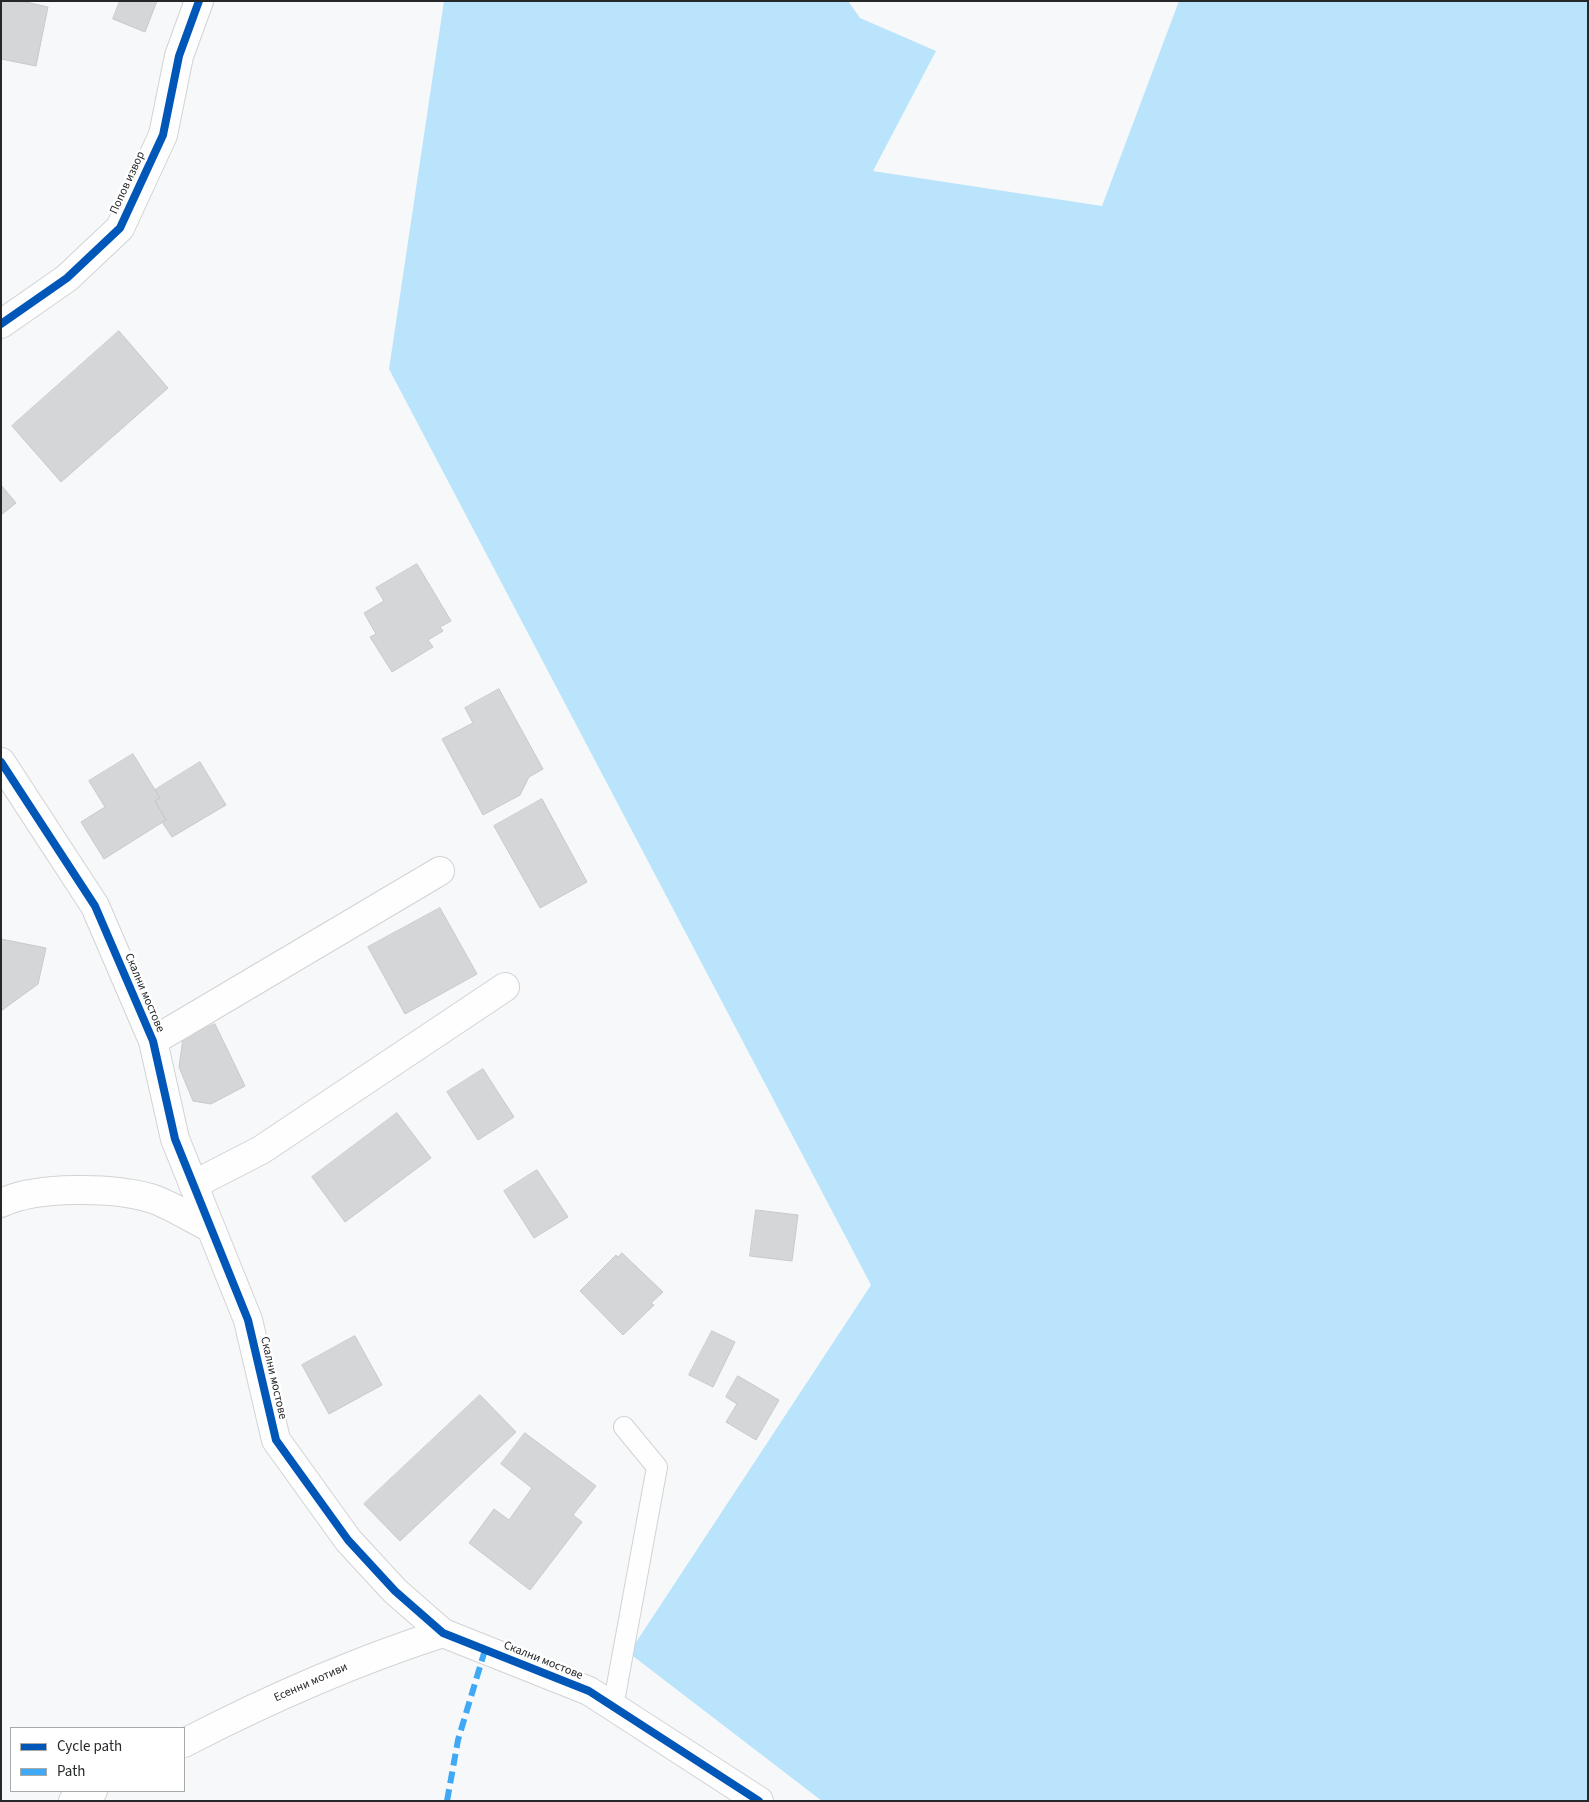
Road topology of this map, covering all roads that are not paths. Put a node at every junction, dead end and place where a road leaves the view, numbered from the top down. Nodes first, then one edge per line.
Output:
1 (199, 1) edge
2 (1, 324) edge
3 (1, 762) edge
4 (440, 871) dead end
5 (504, 987) dead end
6 (153, 1041) junction
7 (193, 1185) junction
8 (1, 1202) edge
9 (209, 1227) junction
10 (624, 1427) dead end
11 (443, 1633) junction
12 (613, 1707) junction
13 (185, 1742) edge
14 (91, 1792) edge
15 (73, 1801) edge
16 (759, 1801) edge

1 - 2 street, Попов извор
3 - 6 street, Скални мостове
4 - 6 street
5 - 7 street
6 - 7 street, Скални мостове
7 - 9 street, Скални мостове
8 - 9 street
9 - 11 street, Скални мостове
10 - 12 lane
11 - 12 street, Скални мостове
11 - 13 street, Есенни мотиви
12 - 16 street, Скални мостове
14 - 15 street

